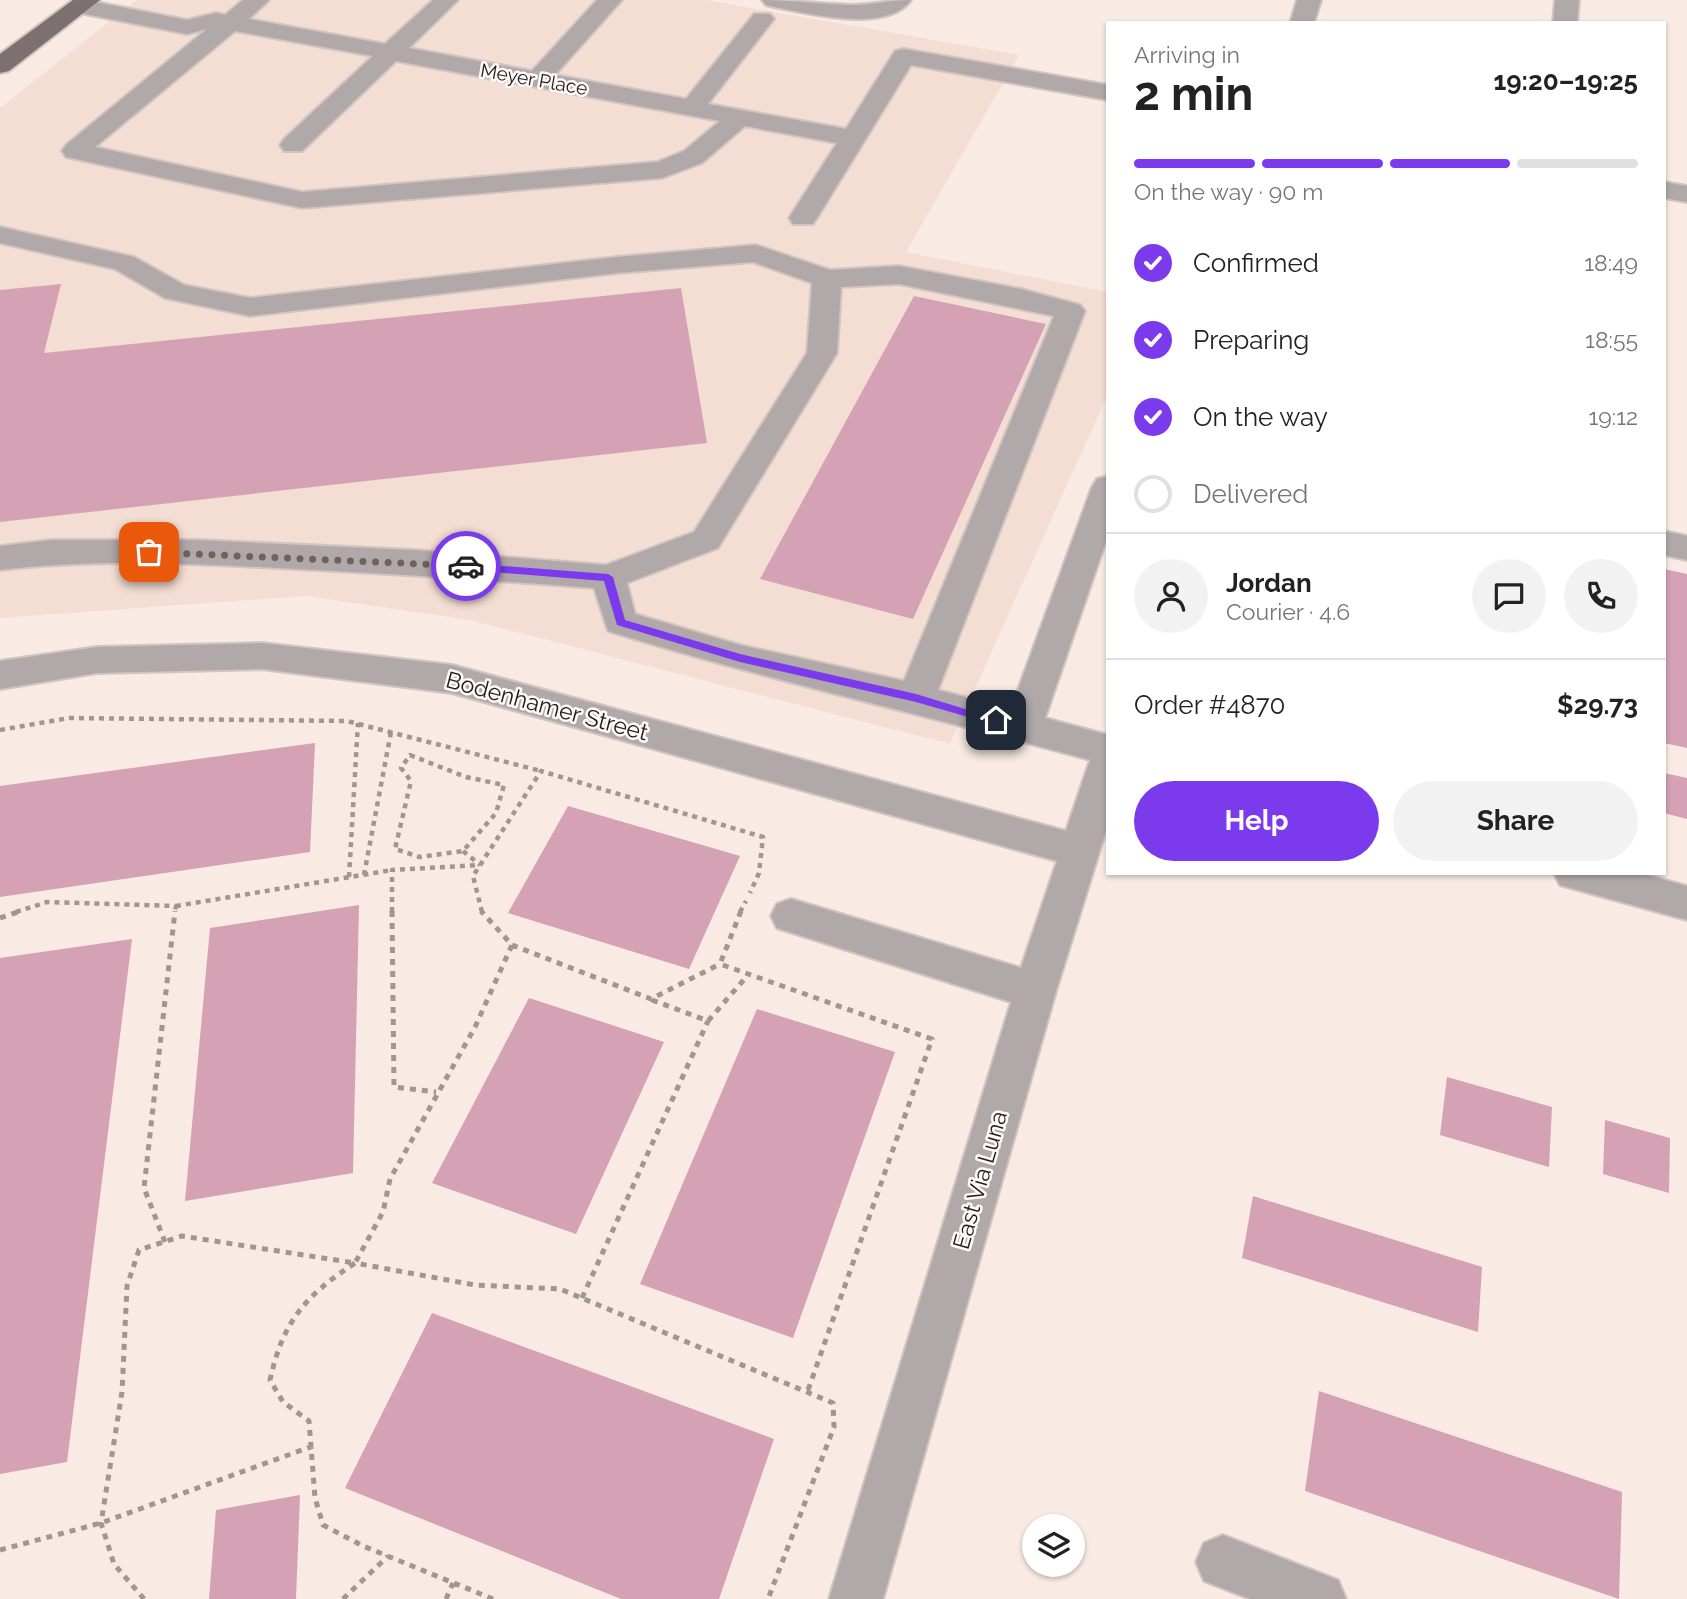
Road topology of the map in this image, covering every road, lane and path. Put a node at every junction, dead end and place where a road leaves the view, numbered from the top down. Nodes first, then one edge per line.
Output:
1 (257, 0) edge
2 (446, 0) edge
3 (610, 0) edge
4 (1309, 0) edge
5 (1567, 0) edge
6 (185, 1) edge
7 (84, 3) edge
8 (891, 4) edge
9 (768, 9) edge
10 (152, 20) junction
11 (1303, 21) edge
12 (1565, 21) edge
13 (223, 22) junction
14 (390, 53) junction
15 (0, 66) edge
16 (537, 80) junction
17 (1106, 93) edge
18 (692, 108) junction
19 (740, 117) junction
20 (853, 138) junction
21 (293, 145) dead end
22 (1666, 190) edge
23 (1687, 194) edge
24 (803, 218) dead end
25 (0, 235) edge
26 (827, 279) junction
27 (1106, 492) edge
28 (1666, 543) edge
29 (1687, 548) edge
30 (0, 558) edge
31 (608, 577) junction
32 (0, 675) edge
33 (916, 698) junction
34 (358, 723) junction
35 (1009, 724) junction
36 (0, 730) edge
37 (391, 732) junction
38 (1106, 749) edge
39 (1106, 768) edge
40 (541, 771) junction
41 (463, 851) junction
42 (1080, 851) junction
43 (480, 865) junction
44 (391, 870) junction
45 (364, 875) junction
46 (1582, 875) edge
47 (349, 877) junction
48 (1687, 903) edge
49 (176, 906) junction
50 (791, 916) dead end
51 (0, 918) edge
52 (512, 945) junction
53 (720, 964) junction
54 (748, 975) junction
55 (1035, 991) junction
56 (651, 999) junction
57 (708, 1021) junction
58 (436, 1092) junction
59 (165, 1242) junction
60 (355, 1263) junction
61 (582, 1298) junction
62 (807, 1393) junction
63 (313, 1446) junction
64 (101, 1523) junction
65 (0, 1550) edge
66 (388, 1556) junction
67 (1223, 1562) dead end
68 (453, 1583) junction
69 (144, 1599) edge
70 (343, 1599) edge
71 (446, 1599) edge
72 (493, 1599) edge
73 (768, 1599) edge
74 (856, 1599) edge
75 (1319, 1599) edge

1 - 13 street
2 - 14 street
3 - 16 street
4 - 11 street
5 - 12 street
6 - 10 street
6 - 13 street, Meyer Place
7 - 10 street, Meyer Place
7 - 15 main road
8 - 9 street
9 - 18 street
10 - 13 street, Meyer Place
13 - 14 street, Meyer Place
13 - 19 street
14 - 16 street, Meyer Place
14 - 21 street
16 - 18 street, Meyer Place
17 - 20 street
18 - 19 street, Meyer Place
19 - 20 street, Meyer Place
20 - 24 street
22 - 23 street
25 - 26 street
26 - 31 street
26 - 33 street
27 - 35 street
28 - 29 street
30 - 31 street
31 - 33 street
32 - 42 street, Bodenhamer Street
33 - 35 street
34 - 36 path
34 - 37 path
34 - 47 path
35 - 38 street
37 - 40 path
37 - 45 path
39 - 42 street, East Via Luna
40 - 43 path
40 - 53 path
41 - 41 path
41 - 43 path
42 - 55 street, East Via Luna
43 - 44 path
43 - 52 path
44 - 45 path
44 - 58 path
45 - 47 path
46 - 48 street
47 - 49 path
49 - 51 path
49 - 59 path
50 - 55 street
52 - 56 path
52 - 58 path
53 - 54 path
53 - 56 path
54 - 57 path
54 - 62 path
55 - 74 street, East Via Luna
56 - 57 path
57 - 61 path
58 - 60 path
59 - 60 path
59 - 64 path
60 - 61 path
60 - 63 path
61 - 62 path
62 - 73 path
63 - 64 path
63 - 66 path
64 - 65 path
64 - 69 path
66 - 68 path
66 - 70 path
67 - 75 street
68 - 71 path
68 - 72 path

